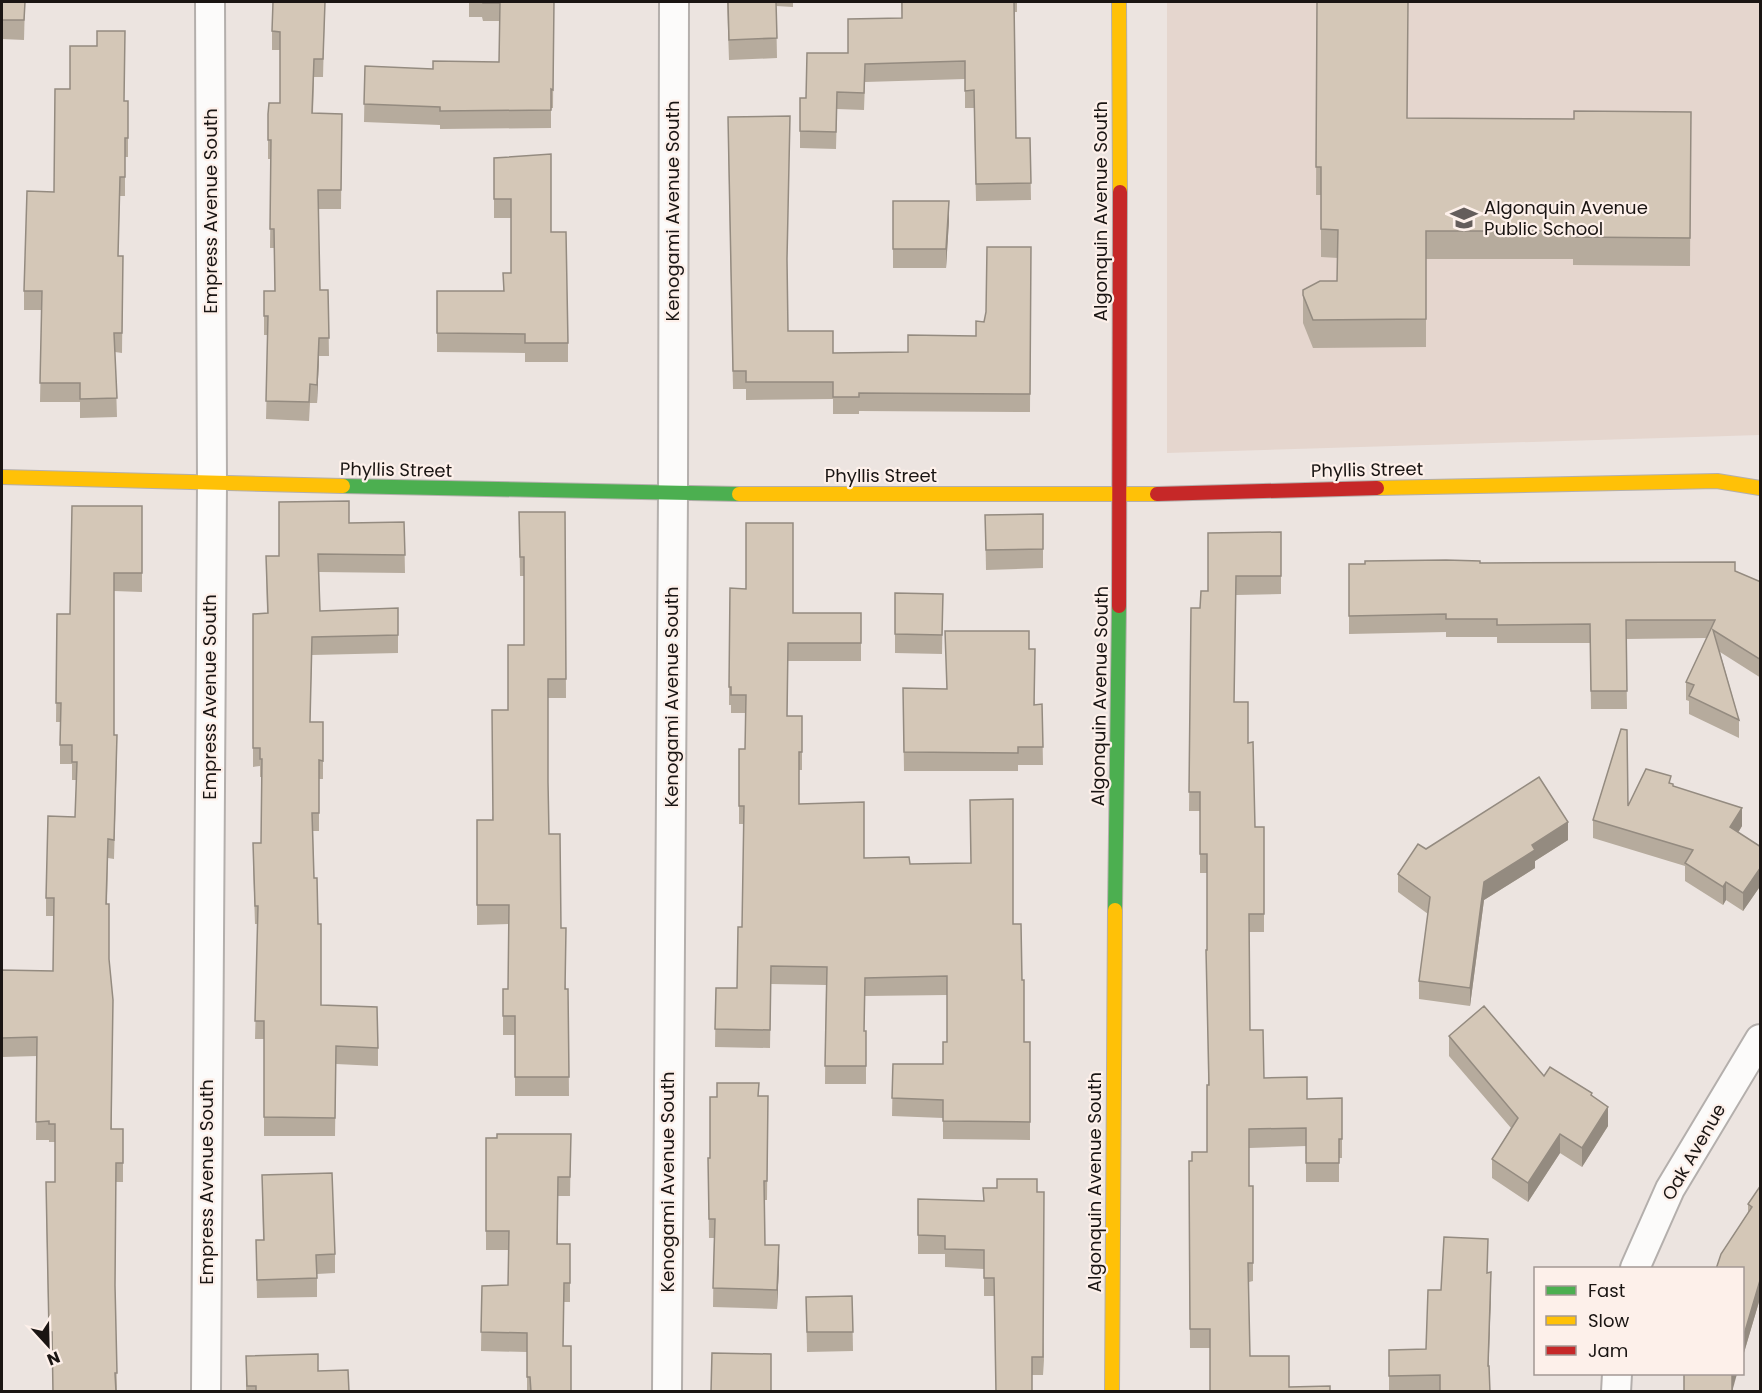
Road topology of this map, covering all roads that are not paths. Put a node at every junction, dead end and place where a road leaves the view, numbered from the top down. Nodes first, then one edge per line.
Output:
1 (210, 2) edge
2 (674, 2) edge
3 (1119, 2) edge
4 (2, 477) edge
5 (212, 483) junction
6 (1761, 488) edge
7 (673, 494) junction
8 (1121, 495) junction
9 (1761, 1039) edge
10 (1636, 1267) edge
11 (1617, 1375) edge
12 (206, 1392) edge
13 (667, 1392) edge
14 (1112, 1392) edge
15 (1616, 1392) edge

1 - 5 street, Empress Avenue South
2 - 7 street, Kenogami Avenue South
3 - 8 street, Algonquin Avenue South
4 - 5 street, Phyllis Street
5 - 7 street, Phyllis Street
5 - 12 street, Empress Avenue South
6 - 8 street, Phyllis Street
7 - 8 street, Phyllis Street
7 - 13 street, Kenogami Avenue South
8 - 14 street, Algonquin Avenue South
9 - 10 street, Oak Avenue
11 - 15 street

